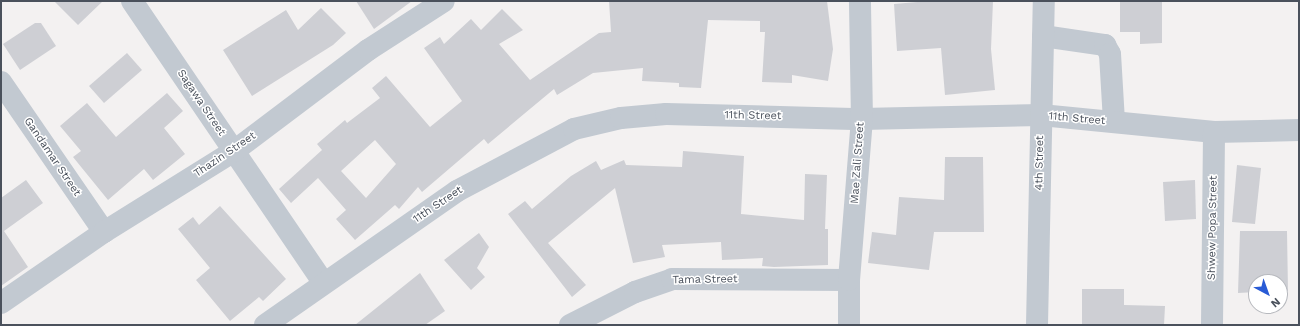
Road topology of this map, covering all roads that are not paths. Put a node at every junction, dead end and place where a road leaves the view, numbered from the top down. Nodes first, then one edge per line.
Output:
1 (132, 1) edge
2 (444, 1) edge
3 (860, 1) edge
4 (1044, 1) edge
5 (1043, 36) junction
6 (1, 82) edge
7 (1041, 115) junction
8 (862, 119) junction
9 (1114, 122) junction
10 (1299, 130) edge
11 (1214, 132) junction
12 (234, 151) junction
13 (104, 232) junction
14 (849, 280) junction
15 (324, 283) junction
16 (1, 303) edge
17 (266, 325) edge
18 (570, 325) edge
19 (849, 325) edge
20 (1037, 325) edge
21 (1212, 325) edge

1 - 12 street, Sagawa Street
2 - 12 street, Thazin Street
3 - 8 street, Mae Zali Street
4 - 5 street, 4th Street
5 - 7 street, 4th Street
5 - 9 street
6 - 13 street, Gandamar Street
7 - 8 street, 11th Street
7 - 9 street, 11th Street
7 - 20 street, 4th Street
8 - 14 street, Mae Zali Street
8 - 15 street, 11th Street
9 - 11 street, 11th Street
10 - 11 street, 11th Street
11 - 21 street, Shwew Popa Street
12 - 13 street, Thazin Street
12 - 15 street, Sagawa Street
13 - 16 street, Thazin Street
14 - 18 street, Tama Street
14 - 19 street, Mae Zali Street
15 - 17 street, 11th Street

